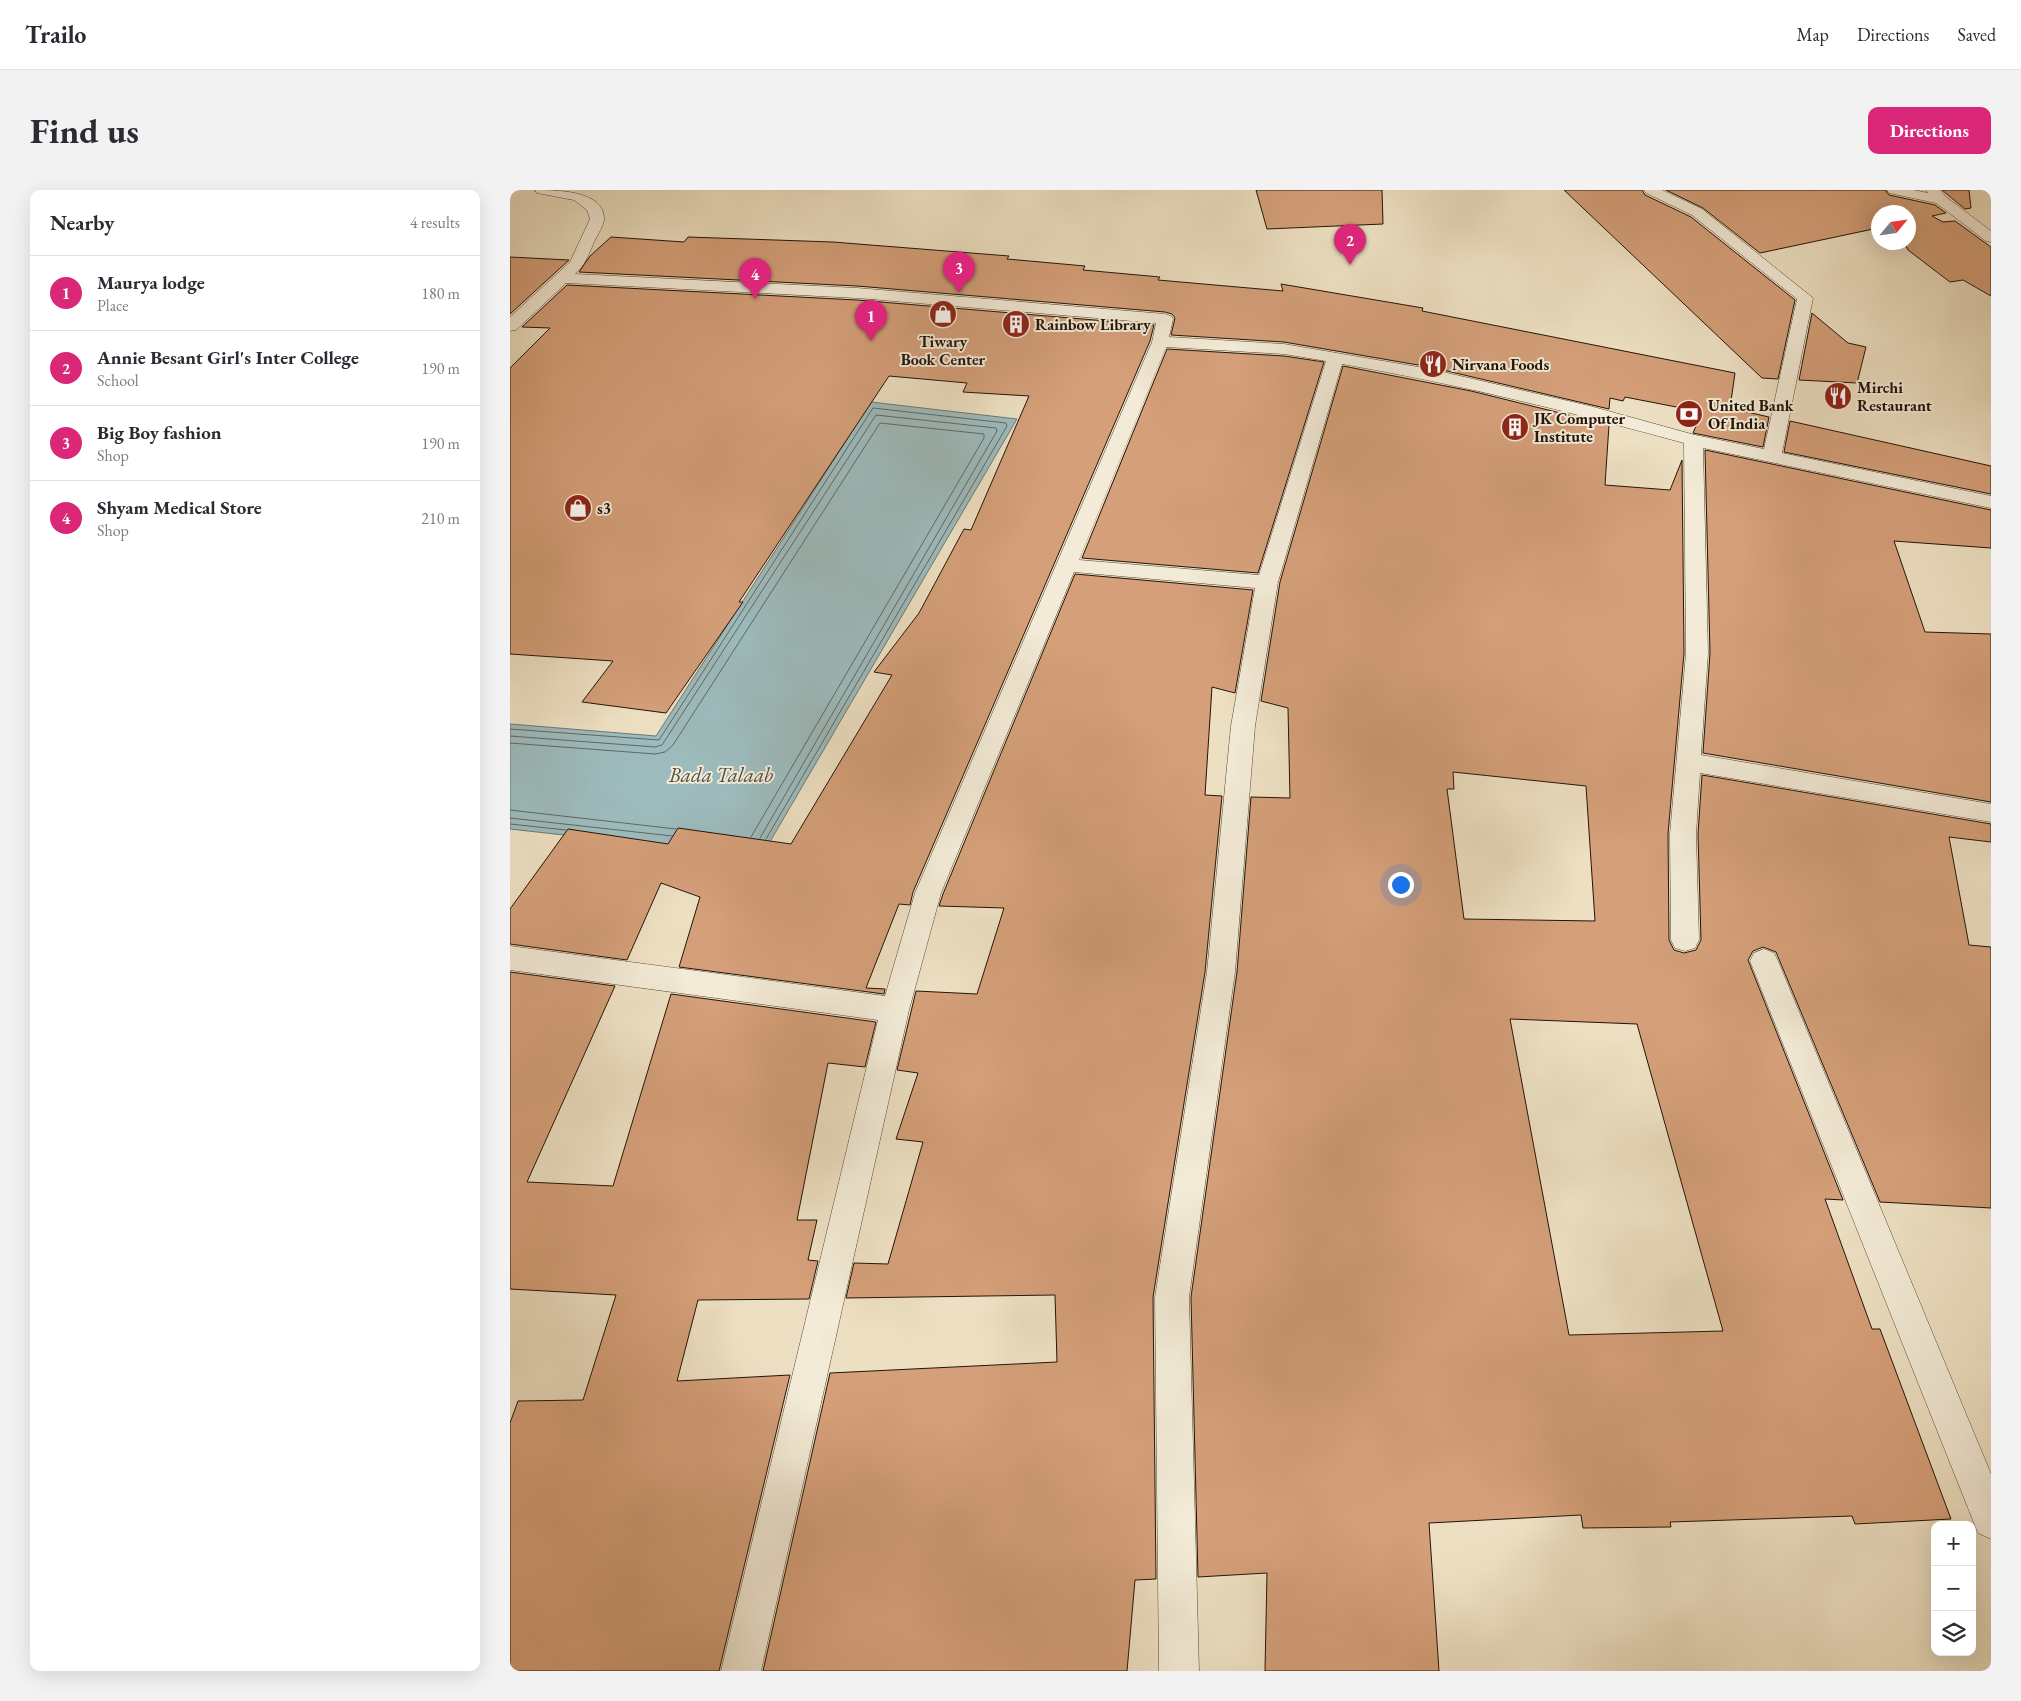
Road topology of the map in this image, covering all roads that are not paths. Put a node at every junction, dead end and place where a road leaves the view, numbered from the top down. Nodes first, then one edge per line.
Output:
1 (542, 190) edge
2 (1651, 190) edge
3 (1894, 190) edge
4 (1937, 195) edge
5 (1991, 238) edge
6 (563, 278) junction
7 (510, 326) edge
8 (1160, 342) junction
9 (1336, 358) junction
10 (1693, 440) junction
11 (1772, 455) junction
12 (1991, 502) edge
13 (1066, 565) junction
14 (1267, 582) junction
15 (1689, 762) junction
16 (1991, 813) edge
17 (1685, 940) dead end
18 (510, 958) edge
19 (1764, 961) dead end
20 (895, 1010) junction
21 (1991, 1520) edge
22 (741, 1671) edge
23 (1179, 1671) edge

1 - 6 street
2 - 11 street
3 - 4 street
4 - 5 street
6 - 7 street
6 - 8 street
8 - 9 street
8 - 13 street
9 - 10 street
9 - 14 street
10 - 11 street
10 - 15 street
11 - 12 street
13 - 14 street
13 - 20 street
14 - 23 street
15 - 16 street
15 - 17 street
18 - 20 street
19 - 21 street
20 - 22 street

